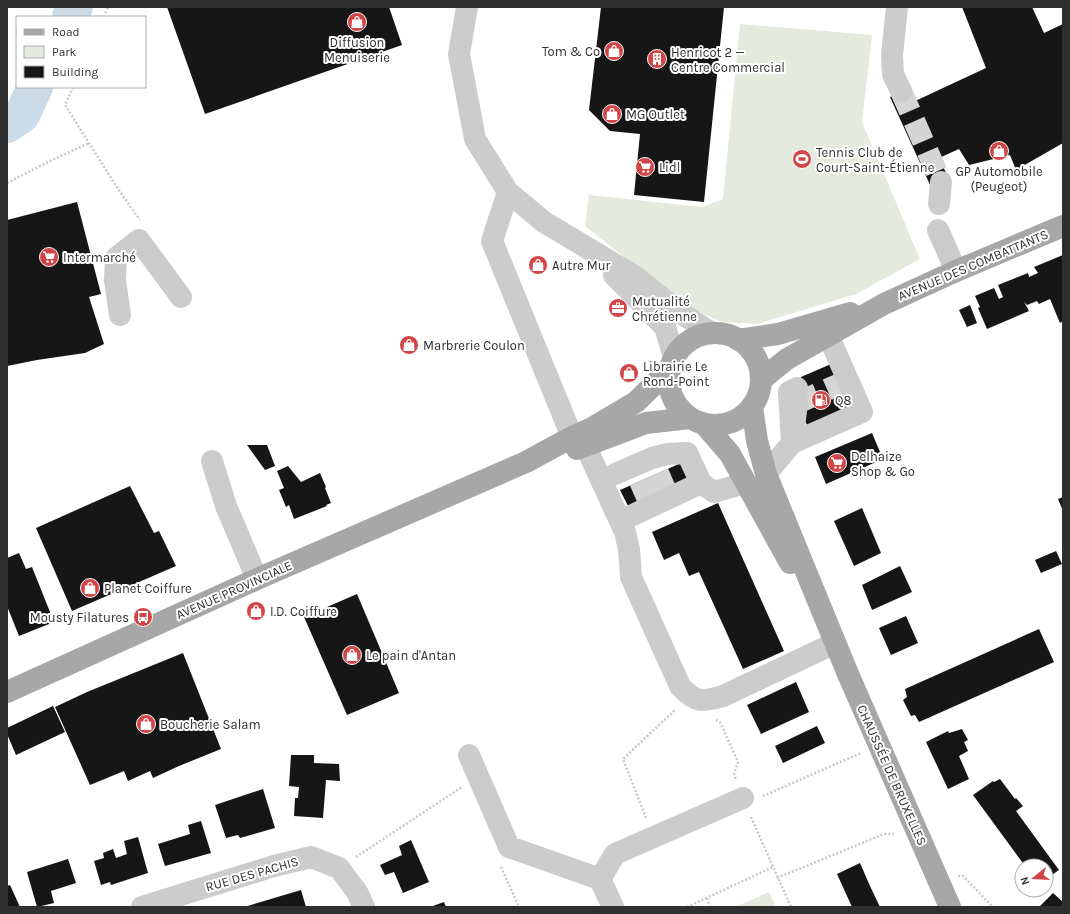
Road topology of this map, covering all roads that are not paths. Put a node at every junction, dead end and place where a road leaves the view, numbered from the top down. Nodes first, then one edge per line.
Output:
1 (467, 7) edge
2 (897, 7) edge
3 (901, 91) tunnel mouth
4 (941, 182) tunnel mouth
5 (508, 192) junction
6 (939, 204) dead end
7 (1063, 226) edge
8 (938, 230) dead end
9 (584, 244) junction
10 (956, 271) junction
11 (181, 298) dead end
12 (884, 304) junction
13 (120, 315) dead end
14 (710, 332) junction
15 (828, 335) junction
16 (738, 340) junction
17 (672, 363) junction
18 (761, 380) junction
19 (752, 407) junction
20 (697, 421) junction
21 (579, 441) junction
22 (792, 443) junction
23 (212, 461) dead end
24 (766, 474) junction
25 (745, 483) junction
26 (620, 521) junction
27 (257, 579) junction
28 (835, 643) junction
29 (7, 692) edge
30 (470, 755) dead end
31 (745, 801) road end
32 (600, 879) junction
33 (142, 907) edge
34 (364, 907) edge
35 (613, 907) edge
36 (950, 907) edge

1 - 5 street
2 - 3 street
4 - 6 street
5 - 9 street
5 - 21 street
7 - 10 main road, AVENUE DES COMBATTANTS
8 - 10 street
9 - 14 street
9 - 17 street
10 - 12 main road, AVENUE DES COMBATTANTS
11 - 13 street
12 - 15 main road, AVENUE DES COMBATTANTS
12 - 16 main road, AVENUE DES COMBATTANTS
14 - 16 main road
14 - 17 main road
15 - 18 main road, AVENUE DES COMBATTANTS
15 - 22 street
16 - 18 main road
17 - 20 main road
17 - 21 main road
18 - 19 main road
19 - 20 main road
19 - 24 main road, CHAUSSÉE DE BRUXELLES
20 - 21 main road
20 - 25 main road, CHAUSSÉE DE BRUXELLES
21 - 26 street
21 - 27 main road, AVENUE PROVINCIALE
22 - 22 street
22 - 24 street
23 - 27 street
24 - 25 main road
24 - 28 main road, CHAUSSÉE DE BRUXELLES
25 - 26 street
25 - 28 main road, CHAUSSÉE DE BRUXELLES
26 - 28 street
27 - 29 main road, AVENUE PROVINCIALE
28 - 36 main road, CHAUSSÉE DE BRUXELLES
30 - 32 street
31 - 32 street
32 - 35 street
33 - 34 street, RUE DES PACHIS

